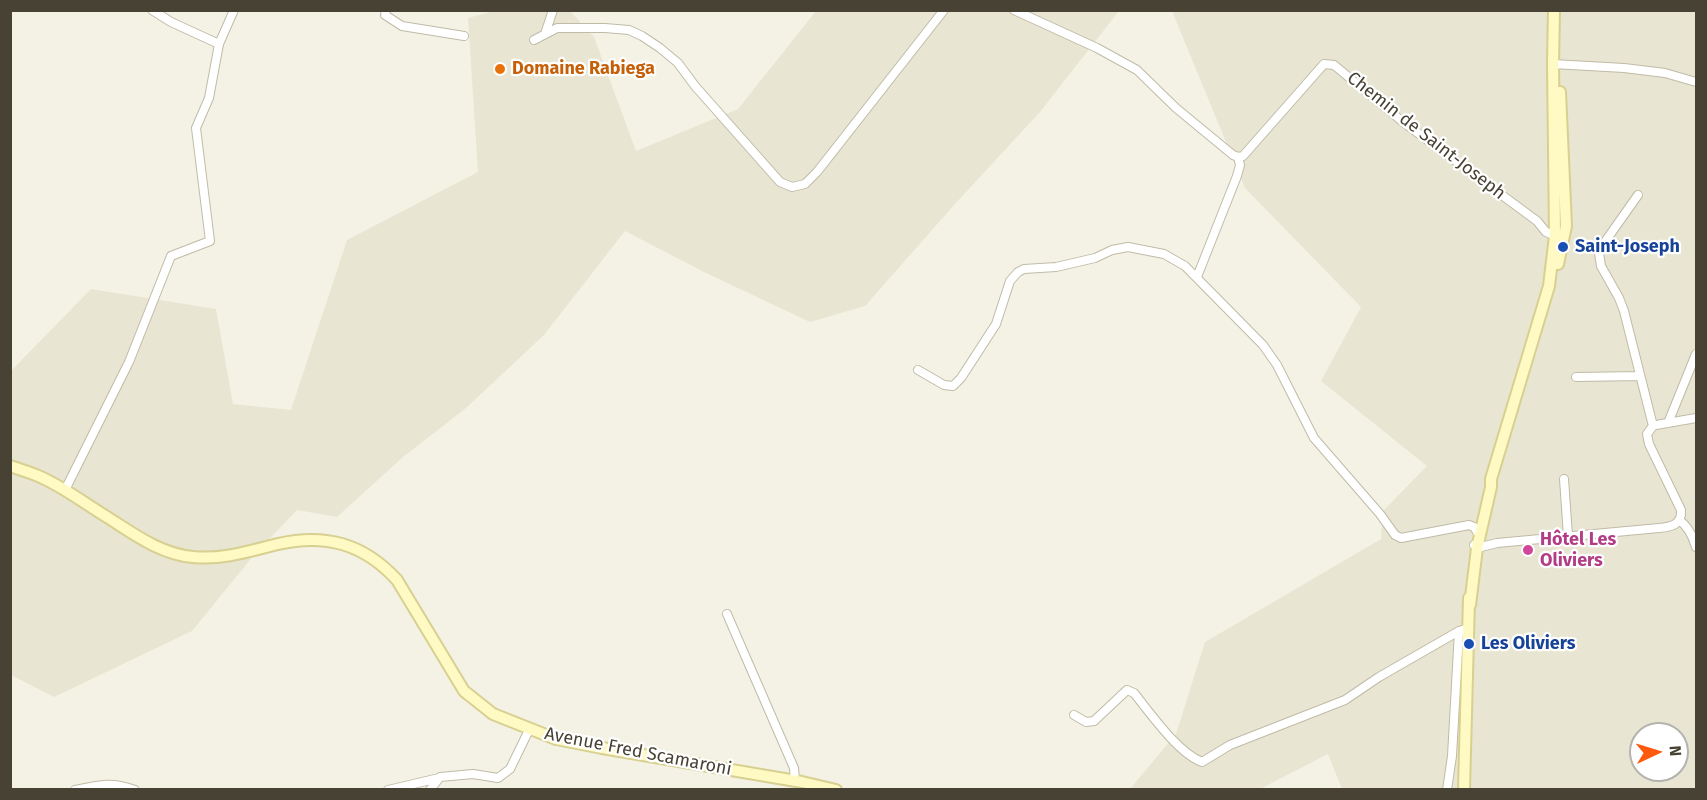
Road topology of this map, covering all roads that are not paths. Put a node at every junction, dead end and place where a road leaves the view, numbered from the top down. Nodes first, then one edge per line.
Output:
1 (152, 10) edge
2 (234, 10) edge
3 (386, 10) edge
4 (553, 10) edge
5 (944, 10) edge
6 (1014, 10) edge
7 (1554, 10) edge
8 (545, 34) junction
9 (464, 36) dead end
10 (534, 40) dead end
11 (219, 44) junction
12 (1556, 64) junction
13 (1696, 82) edge
14 (1238, 157) junction
15 (1638, 195) dead end
16 (1555, 236) junction
17 (1558, 263) junction
18 (1197, 277) junction
19 (1549, 286) junction
20 (1696, 354) edge
21 (918, 370) dead end
22 (1640, 376) junction
23 (1576, 377) dead end
24 (1696, 417) edge
25 (1668, 423) junction
26 (1653, 426) junction
27 (10, 466) edge
28 (1491, 479) junction
29 (1563, 479) dead end
30 (64, 490) junction
31 (1679, 520) junction
32 (1568, 536) junction
33 (1476, 538) junction
34 (1497, 543) junction
35 (1696, 547) edge
36 (727, 614) dead end
37 (1464, 630) junction
38 (1074, 715) dead end
39 (529, 730) junction
40 (439, 778) junction
41 (795, 781) junction
42 (75, 789) edge
43 (135, 789) edge
44 (388, 789) edge
45 (430, 789) edge
46 (837, 789) edge
47 (1447, 789) edge
48 (1464, 789) edge

1 - 11 street
2 - 11 street
3 - 9 street
4 - 8 street
5 - 8 street
6 - 14 street
7 - 12 main road
8 - 10 street
11 - 30 street
12 - 13 street
12 - 16 main road
12 - 17 main road
14 - 16 street, Chemin de Saint-Joseph
14 - 18 street
15 - 22 street
16 - 17 street
16 - 19 main road
17 - 19 main road
18 - 21 street
18 - 33 street
19 - 28 main road
20 - 25 street
22 - 23 street
22 - 26 street
24 - 25 street
25 - 26 street
26 - 31 street
27 - 30 main road, Avenue Fred Scamaroni
28 - 33 main road
28 - 33 main road
29 - 32 street
30 - 39 main road, Avenue Fred Scamaroni
31 - 32 street
31 - 35 street
32 - 34 street
33 - 34 street
33 - 34 street
33 - 37 main road
36 - 41 street
37 - 38 street
37 - 47 street
37 - 48 main road
39 - 40 street
39 - 41 main road, Avenue Fred Scamaroni
40 - 44 street
40 - 45 street
41 - 46 main road, Avenue Fred Scamaroni
42 - 43 street

